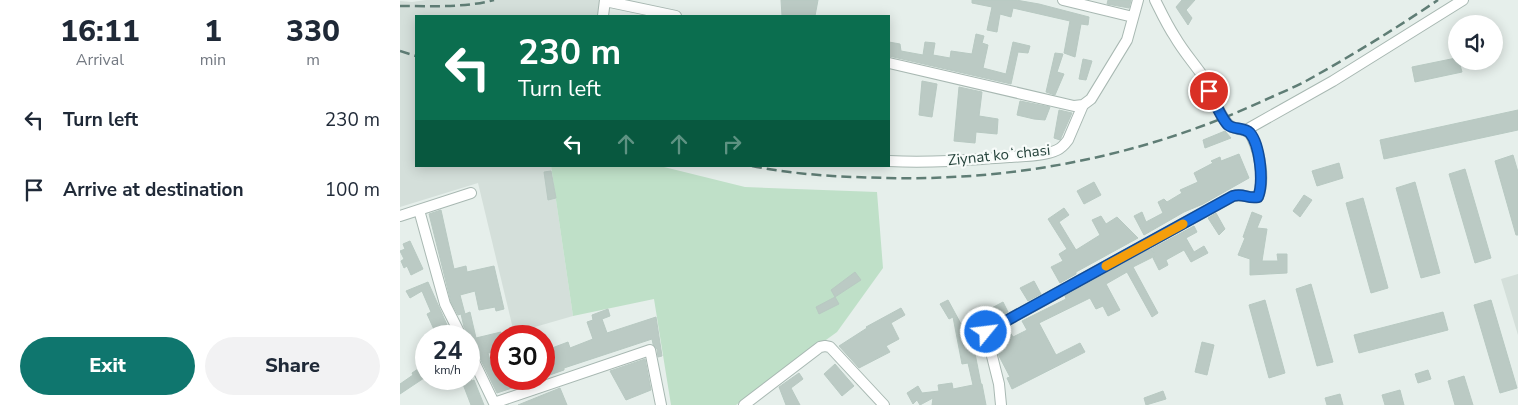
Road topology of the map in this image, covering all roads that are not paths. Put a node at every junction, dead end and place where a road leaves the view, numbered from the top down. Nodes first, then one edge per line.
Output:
1 (605, 0) edge
2 (1063, 0) edge
3 (1138, 0) edge
4 (1154, 0) edge
5 (1464, 0) edge
6 (603, 15) edge
7 (672, 15) edge
8 (1133, 17) junction
9 (890, 63) edge
10 (1083, 105) junction
11 (1246, 130) junction
12 (890, 161) edge
13 (471, 193) dead end
14 (419, 210) junction
15 (400, 216) edge
16 (456, 325) edge
17 (480, 373) edge
18 (495, 404) edge
19 (661, 405) edge
20 (744, 405) edge
21 (884, 405) edge
22 (1001, 405) edge

1 - 6 street
1 - 7 street
2 - 8 street
3 - 8 street, Ziynat koʻchasi
4 - 11 street
5 - 11 street
8 - 10 street, Ziynat koʻchasi
9 - 10 street
10 - 12 street, Ziynat koʻchasi
11 - 22 street
13 - 14 street
14 - 15 street
14 - 16 street
17 - 18 street
18 - 19 street
20 - 21 street

